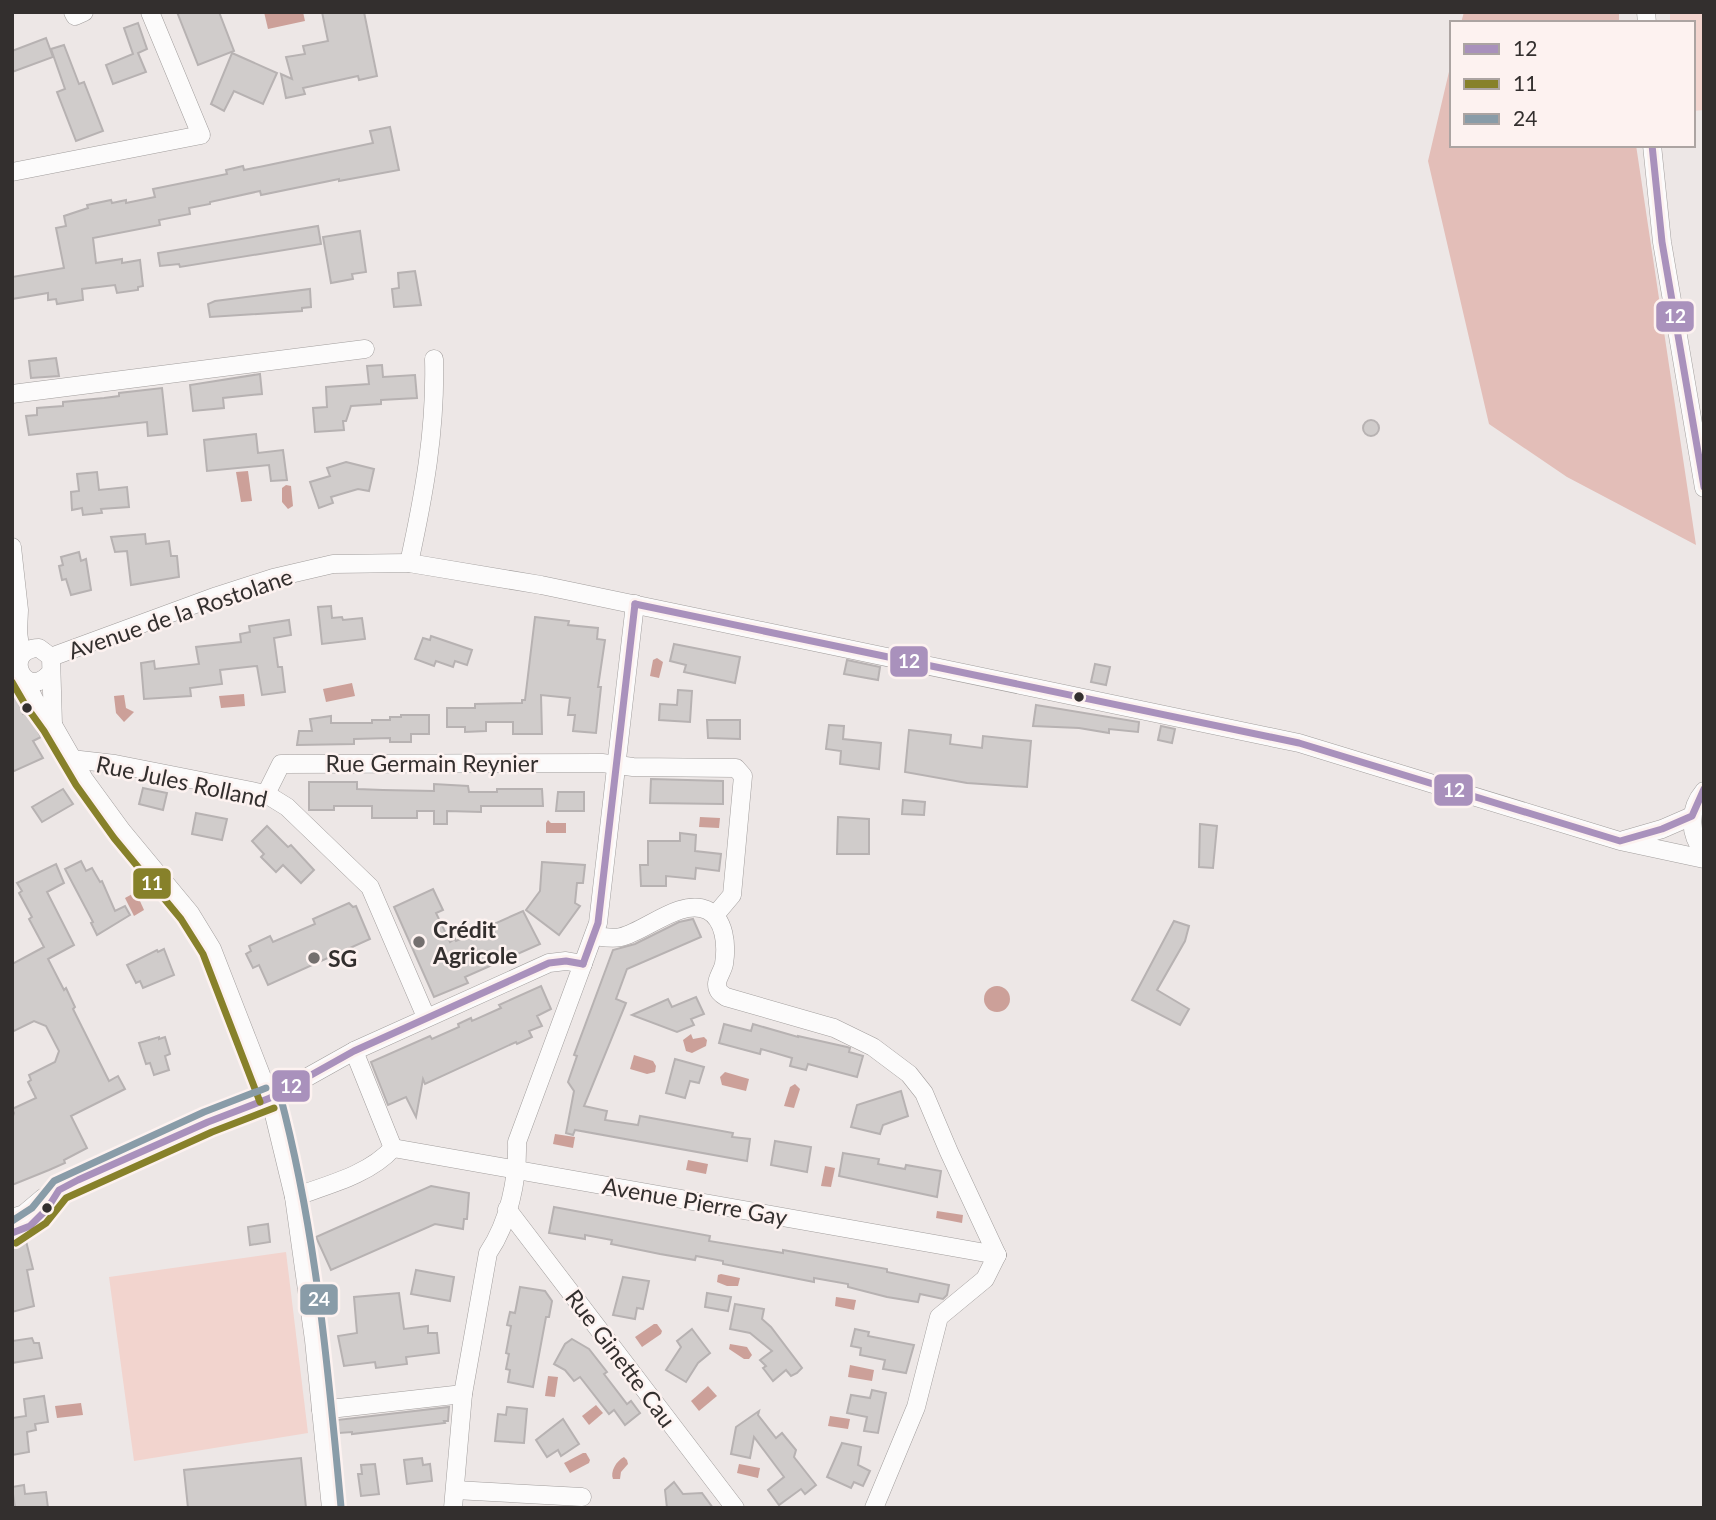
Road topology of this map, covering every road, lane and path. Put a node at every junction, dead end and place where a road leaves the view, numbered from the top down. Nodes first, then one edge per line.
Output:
1 (73, 12) edge
2 (84, 12) edge
3 (150, 12) edge
4 (1651, 147) edge
5 (12, 172) edge
6 (365, 349) dead end
7 (434, 359) dead end
8 (12, 394) edge
9 (1704, 488) edge
10 (12, 547) edge
11 (409, 563) junction
12 (14, 588) edge
13 (635, 604) junction
14 (19, 610) junction
15 (47, 659) junction
16 (19, 668) edge
17 (52, 725) junction
18 (71, 759) junction
19 (617, 763) junction
20 (1703, 791) edge
21 (266, 794) junction
22 (1692, 816) junction
23 (1620, 841) junction
24 (1704, 853) edge
25 (1704, 859) edge
26 (716, 914) junction
27 (594, 936) junction
28 (583, 964) junction
29 (426, 1017) junction
30 (354, 1051) junction
31 (270, 1098) junction
32 (393, 1148) junction
33 (518, 1171) junction
34 (59, 1190) junction
35 (294, 1197) junction
36 (507, 1209) junction
37 (12, 1218) edge
38 (12, 1233) edge
39 (998, 1255) junction
40 (463, 1394) junction
41 (321, 1410) junction
42 (582, 1497) dead end
43 (454, 1499) edge
44 (331, 1508) edge
45 (735, 1508) edge
46 (874, 1508) edge

1 - 2 street
3 - 5 street
4 - 9 street
6 - 8 street
7 - 11 street
10 - 12 street
11 - 13 street, Avenue de la Rostolane
11 - 15 street, Avenue de la Rostolane
12 - 14 street
13 - 19 street
13 - 23 street, Avenue de la Rostolane
14 - 15 street
14 - 16 street
15 - 16 street
15 - 16 street
15 - 17 street
16 - 17 street
17 - 18 street
18 - 21 street, Rue Jules Rolland
18 - 31 street
19 - 21 street, Rue Germain Reynier
19 - 26 street
19 - 27 street
20 - 22 street
21 - 29 street, Rue Jules Rolland
22 - 23 street
22 - 24 street
23 - 25 street, Avenue de la Rostolane
26 - 27 street
26 - 39 street
27 - 28 street
28 - 29 street
28 - 33 street
29 - 30 street
30 - 31 street
30 - 32 street
31 - 34 street
31 - 35 street
32 - 33 street, Avenue Pierre Gay
32 - 35 street
33 - 36 street
33 - 39 street, Avenue Pierre Gay
34 - 37 street
34 - 38 street
35 - 41 street
36 - 40 street
36 - 45 street, Rue Ginette Cau
39 - 46 street
40 - 41 street
40 - 43 street
41 - 44 street
42 - 43 street

